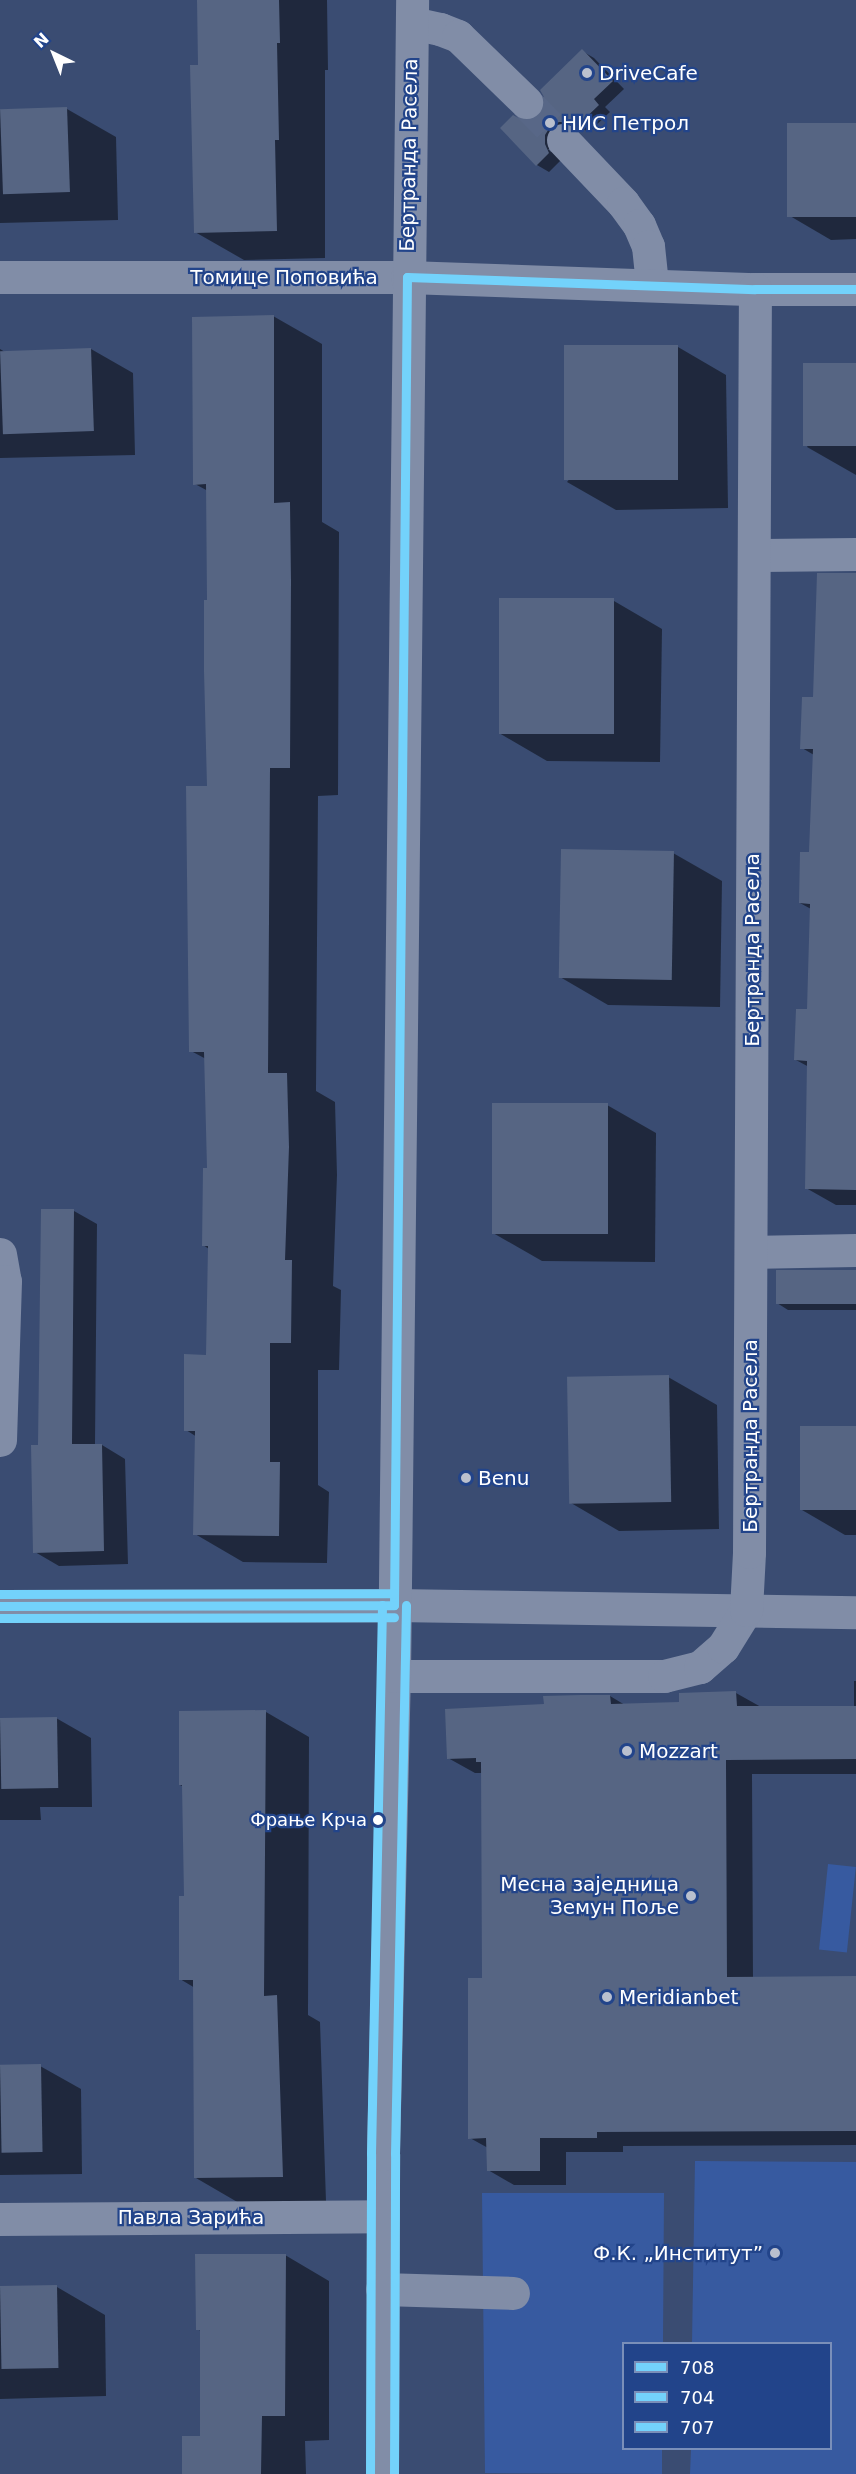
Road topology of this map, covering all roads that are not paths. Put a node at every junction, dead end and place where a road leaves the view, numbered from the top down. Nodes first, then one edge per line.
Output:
1 (412, 12) edge
2 (526, 102) tunnel mouth
3 (563, 140) tunnel mouth
4 (0, 277) edge
5 (407, 277) junction
6 (652, 285) junction
7 (755, 289) junction
8 (856, 289) edge
9 (856, 554) edge
10 (754, 555) junction
11 (856, 1250) edge
12 (751, 1252) junction
13 (0, 1254) edge
14 (0, 1440) edge
15 (394, 1605) junction
16 (0, 1606) edge
17 (746, 1610) junction
18 (856, 1612) edge
19 (394, 1676) junction
20 (383, 2216) junction
21 (0, 2219) edge
22 (382, 2289) junction
23 (513, 2293) dead end
24 (382, 2474) edge

1 - 2 street
1 - 5 street, Бертранда Расела
3 - 6 street
4 - 5 street, Томице Поповића
5 - 6 street, Томице Поповића
5 - 15 street, Бертранда Расела
6 - 7 street, Томице Поповића
7 - 8 street, Томице Поповића
7 - 10 street, Бертранда Расела
9 - 10 street
10 - 12 street, Бертранда Расела
11 - 12 street
12 - 17 street, Бертранда Расела
13 - 14 street
15 - 16 street
15 - 17 street
15 - 19 street, Бертранда Расела
17 - 18 street
17 - 19 street
19 - 20 street, Бертранда Расела
20 - 21 street, Павла Зарића
20 - 22 street, Бертранда Расела
22 - 23 street
22 - 24 street, Бертранда Расела

